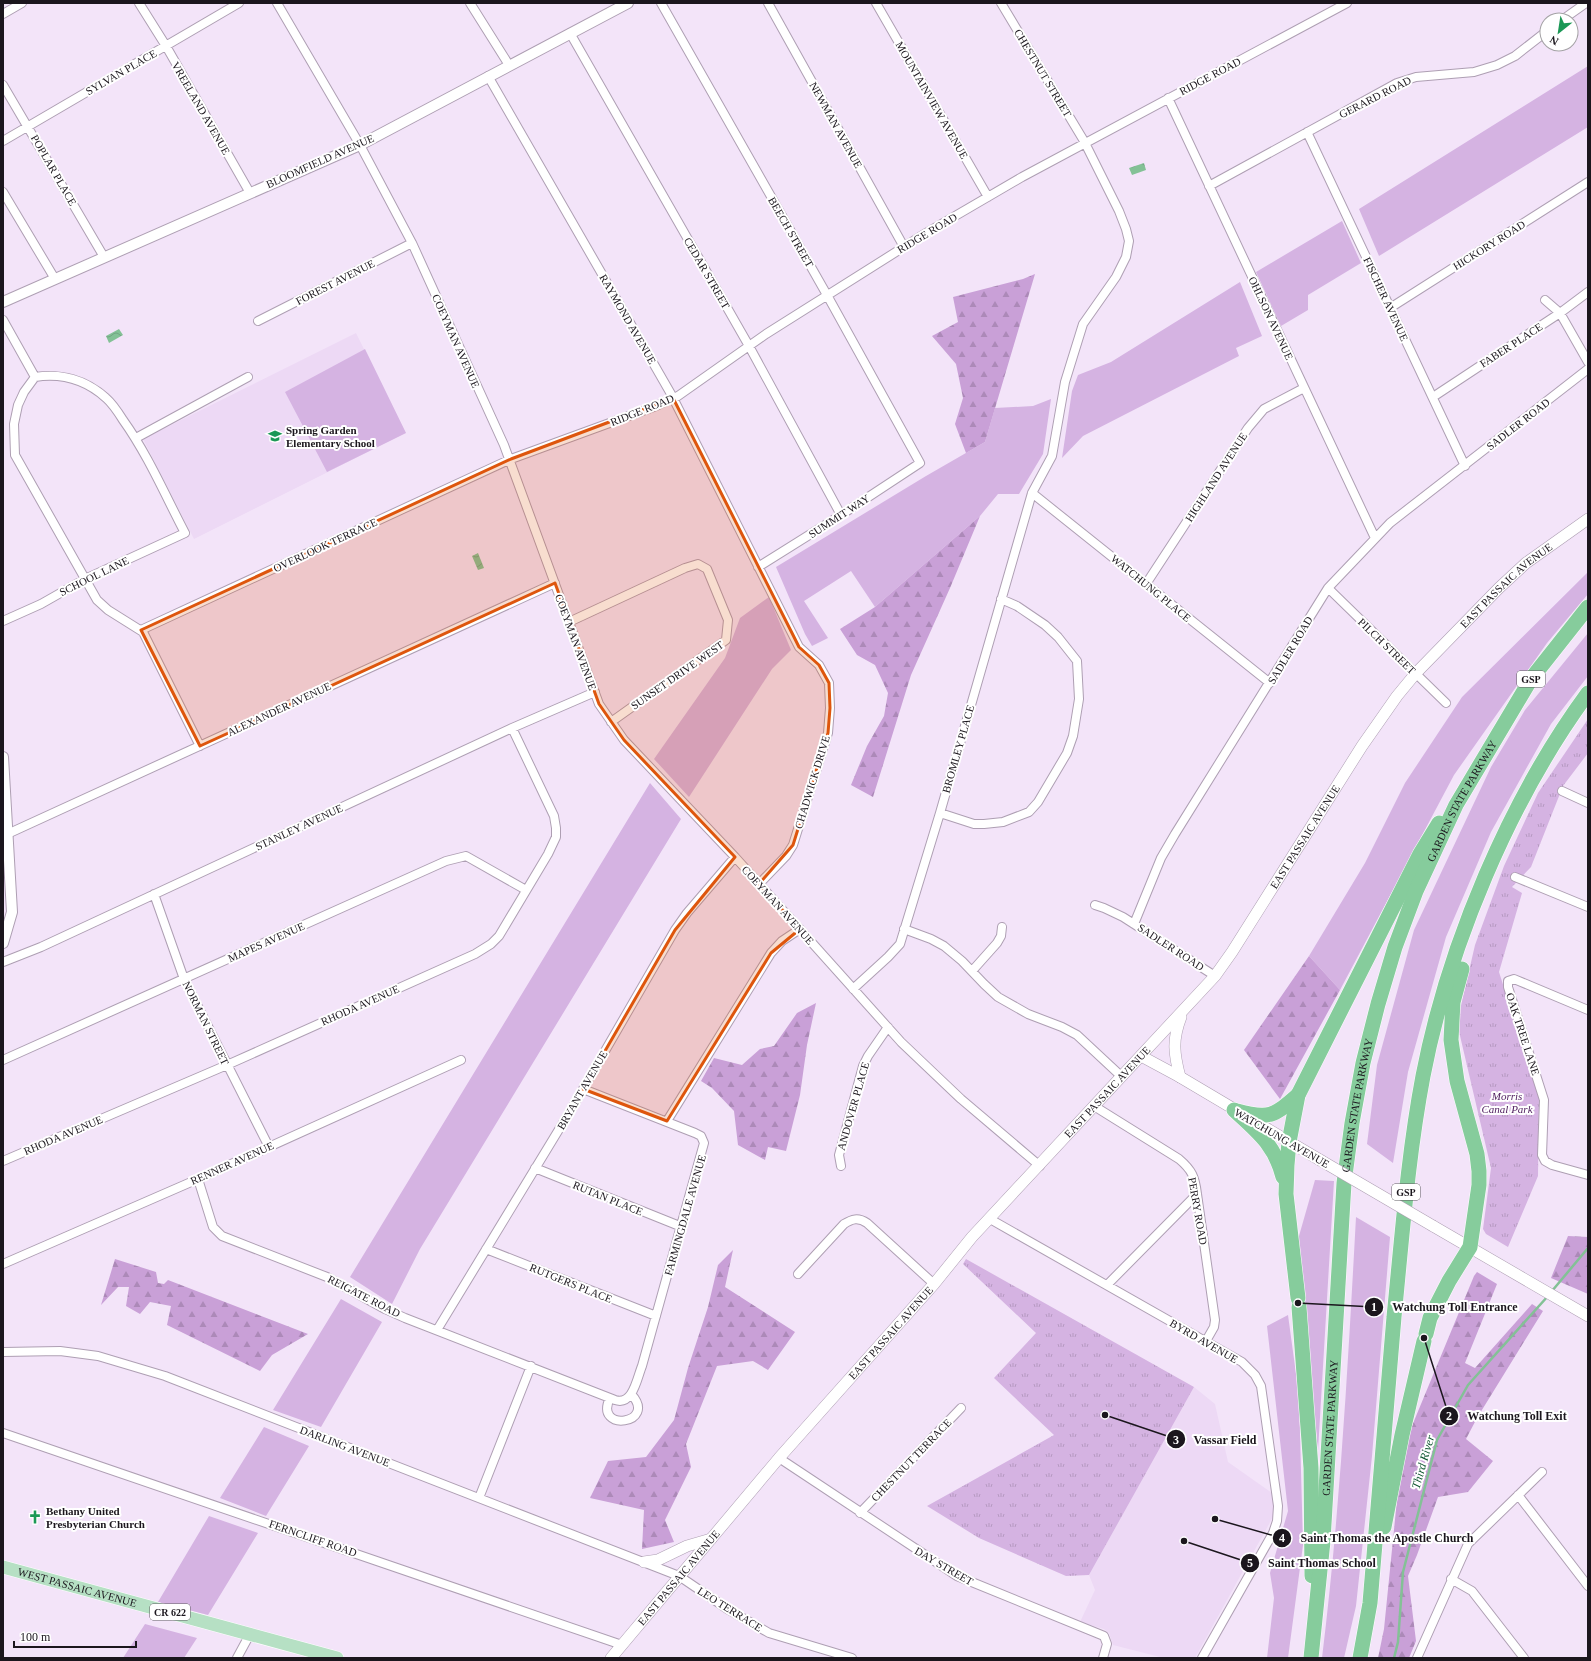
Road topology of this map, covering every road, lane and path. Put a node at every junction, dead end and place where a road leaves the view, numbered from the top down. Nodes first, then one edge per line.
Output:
1 (22, 3) edge
2 (139, 3) edge
3 (239, 3) edge
4 (277, 3) edge
5 (470, 3) edge
6 (628, 3) edge
7 (661, 3) edge
8 (768, 3) edge
9 (876, 3) edge
10 (1001, 3) edge
11 (1347, 3) edge
12 (1586, 3) edge
13 (1573, 12) edge
14 (3, 14) edge
15 (570, 33) junction
16 (1539, 37) edge
17 (166, 46) junction
18 (509, 66) junction
19 (488, 76) junction
20 (3, 84) edge
21 (1168, 98) junction
22 (29, 126) junction
23 (1307, 132) junction
24 (3, 141) edge
25 (1084, 143) junction
26 (360, 145) junction
27 (1588, 182) edge
28 (1209, 186) junction
29 (3, 192) edge
30 (250, 193) junction
31 (988, 197) junction
32 (412, 242) junction
33 (904, 247) junction
34 (104, 257) junction
35 (55, 279) junction
36 (1588, 292) edge
37 (827, 296) junction
38 (1545, 300) dead end
39 (3, 302) edge
40 (1390, 308) junction
41 (1560, 313) junction
42 (3, 320) edge
43 (258, 321) dead end
44 (749, 346) junction
45 (1588, 362) edge
46 (1588, 369) edge
47 (35, 377) junction
48 (248, 377) dead end
49 (1304, 388) junction
50 (1432, 397) junction
51 (673, 398) junction
52 (136, 438) junction
53 (509, 460) junction
54 (920, 463) joint
55 (1465, 466) junction
56 (1032, 492) junction
57 (841, 516) junction
58 (1588, 520) edge
59 (1375, 538) junction
60 (758, 567) junction
61 (85, 579) junction
62 (554, 583) junction
63 (1146, 584) junction
64 (1328, 588) junction
65 (1001, 599) junction
66 (1588, 608) edge
67 (3, 621) edge
68 (569, 622) junction
69 (141, 630) junction
70 (1416, 673) junction
71 (1270, 683) junction
72 (595, 692) junction
73 (1588, 693) edge
74 (1446, 703) dead end
75 (611, 722) junction
76 (512, 728) junction
77 (200, 746) junction
78 (3, 757) edge
79 (1562, 792) dead end
80 (1588, 802) edge
81 (1456, 805) junction
82 (940, 813) junction
83 (5, 835) edge
84 (1497, 851) junction
85 (735, 857) junction
86 (1515, 877) dead end
87 (760, 884) junction
88 (526, 890) junction
89 (154, 894) junction
90 (1095, 905) dead end
91 (1588, 907) edge
92 (1134, 924) junction
93 (1002, 926) dead end
94 (800, 929) junction
95 (904, 929) junction
96 (3, 943) edge
97 (3, 962) edge
98 (972, 971) junction
99 (1215, 976) junction
100 (184, 979) junction
101 (853, 988) junction
102 (1188, 1006) junction
103 (1588, 1010) edge
104 (888, 1027) junction
105 (1141, 1056) junction
106 (3, 1060) edge
107 (461, 1060) dead end
108 (227, 1065) junction
109 (1121, 1076) junction
110 (1180, 1077) junction
111 (583, 1090) junction
112 (1298, 1095) junction
113 (1094, 1106) junction
114 (1234, 1110) junction
115 (667, 1121) junction
116 (1289, 1142) junction
117 (269, 1147) junction
118 (3, 1161) edge
119 (841, 1166) dead end
120 (1040, 1166) junction
121 (535, 1168) junction
122 (1588, 1175) edge
123 (198, 1179) junction
124 (1197, 1194) junction
125 (1286, 1194) junction
126 (990, 1219) junction
127 (682, 1227) junction
128 (1470, 1247) junction
129 (486, 1249) junction
130 (3, 1264) edge
131 (798, 1274) dead end
132 (934, 1284) junction
133 (1107, 1285) junction
134 (656, 1316) junction
135 (1588, 1316) edge
136 (437, 1330) junction
137 (1206, 1341) junction
138 (3, 1352) edge
139 (531, 1366) junction
140 (631, 1394) junction
141 (610, 1398) junction
142 (961, 1408) dead end
143 (3, 1432) edge
144 (778, 1458) junction
145 (1542, 1472) dead end
146 (1518, 1495) junction
147 (479, 1498) junction
148 (860, 1513) junction
149 (711, 1539) junction
150 (644, 1562) junction
151 (3, 1567) edge
152 (680, 1576) junction
153 (1451, 1579) junction
154 (1588, 1586) edge
155 (1370, 1602) junction
156 (250, 1634) junction
157 (622, 1645) junction
158 (237, 1658) edge
159 (337, 1658) edge
160 (611, 1658) edge
161 (852, 1658) edge
162 (1103, 1658) edge
163 (1202, 1658) edge
164 (1311, 1658) edge
165 (1360, 1658) edge
166 (1417, 1658) edge
167 (1524, 1658) edge

1 - 14 street
2 - 17 street, VREELAND AVENUE
3 - 17 street, SYLVAN PLACE
4 - 26 street, COEYMAN AVENUE
5 - 18 street
6 - 15 street, BLOOMFIELD AVENUE
7 - 37 street, BEECH STREET
8 - 33 street, NEWMAN AVENUE
9 - 31 street, MOUNTAINVIEW AVENUE
10 - 25 street, CHESTNUT STREET
11 - 21 street, RIDGE ROAD
12 - 13 street
15 - 18 street, BLOOMFIELD AVENUE
15 - 44 street, CEDAR STREET
16 - 23 street, GERARD ROAD
17 - 22 street, SYLVAN PLACE
17 - 30 street, VREELAND AVENUE
18 - 19 street, BLOOMFIELD AVENUE
19 - 26 street, BLOOMFIELD AVENUE
19 - 51 street, RAYMOND AVENUE
20 - 22 street, POPLAR PLACE
21 - 25 street, RIDGE ROAD
21 - 28 street, OHLSON AVENUE
22 - 24 street, SYLVAN PLACE
22 - 34 street, POPLAR PLACE
23 - 28 street, GERARD ROAD
23 - 40 street, FISCHER AVENUE
25 - 31 street, RIDGE ROAD
25 - 56 street, CHESTNUT STREET
26 - 30 street, BLOOMFIELD AVENUE
26 - 32 street, COEYMAN AVENUE
27 - 40 street, HICKORY ROAD
28 - 49 street, OHLSON AVENUE
29 - 35 street
30 - 34 street, BLOOMFIELD AVENUE
31 - 33 street, RIDGE ROAD
32 - 43 street, FOREST AVENUE
32 - 53 street, COEYMAN AVENUE
33 - 37 street, RIDGE ROAD
34 - 35 street, BLOOMFIELD AVENUE
35 - 39 street, BLOOMFIELD AVENUE
36 - 41 street, FABER PLACE
37 - 44 street, RIDGE ROAD
37 - 54 street, BEECH STREET
38 - 41 street
40 - 50 street, FISCHER AVENUE
41 - 45 street
41 - 50 street, FABER PLACE
42 - 47 street
44 - 51 street, RIDGE ROAD
44 - 57 street, CEDAR STREET
46 - 55 street, SADLER ROAD
47 - 52 street
47 - 61 street
48 - 52 street
49 - 59 street, OHLSON AVENUE
49 - 63 street, HIGHLAND AVENUE
50 - 55 street, FISCHER AVENUE
51 - 53 street, RIDGE ROAD
51 - 60 street, RAYMOND AVENUE
52 - 61 street, SCHOOL LANE
53 - 62 street, COEYMAN AVENUE
53 - 69 street, OVERLOOK TERRACE
54 - 57 street, SUMMIT WAY
55 - 59 street, SADLER ROAD
56 - 63 street, WATCHUNG PLACE
56 - 65 street, BROMLEY PLACE
57 - 60 street, SUMMIT WAY
58 - 70 main road, EAST PASSAIC AVENUE
59 - 64 street, SADLER ROAD
60 - 87 street, CHADWICK DRIVE
61 - 67 street, SCHOOL LANE
61 - 69 street
62 - 68 street, COEYMAN AVENUE
62 - 77 street, ALEXANDER AVENUE
63 - 71 street, WATCHUNG PLACE
64 - 70 street, PILCH STREET
64 - 71 street, SADLER ROAD
65 - 82 street, BROMLEY PLACE
65 - 82 street
66 - 81 highway, GARDEN STATE PARKWAY / GSP
68 - 72 street, COEYMAN AVENUE
68 - 75 street, SUNSET DRIVE WEST
69 - 77 street
70 - 74 street, PILCH STREET
70 - 99 main road, EAST PASSAIC AVENUE
71 - 92 street, SADLER ROAD
72 - 75 street, COEYMAN AVENUE
72 - 76 street, STANLEY AVENUE
73 - 84 highway, GSP
75 - 85 street, COEYMAN AVENUE
76 - 88 street, RHODA AVENUE
76 - 89 street, STANLEY AVENUE
77 - 83 street, ALEXANDER AVENUE
78 - 83 street
79 - 80 street
81 - 112 highway
81 - 164 highway, GARDEN STATE PARKWAY / GSP
82 - 95 street, BROMLEY PLACE
83 - 96 street
84 - 128 highway
84 - 155 highway, GSP
85 - 87 street, COEYMAN AVENUE
85 - 111 street, BRYANT AVENUE
86 - 91 street
87 - 94 street, COEYMAN AVENUE
88 - 100 street, MAPES AVENUE
88 - 108 street, RHODA AVENUE
89 - 97 street, STANLEY AVENUE
89 - 100 street, NORMAN STREET
90 - 92 street
92 - 99 street, SADLER ROAD
93 - 98 street
94 - 101 street, COEYMAN AVENUE
94 - 115 street
95 - 98 street
95 - 101 street, BROMLEY PLACE
98 - 109 street
99 - 102 main road, EAST PASSAIC AVENUE
100 - 106 street, MAPES AVENUE
100 - 108 street, NORMAN STREET
101 - 104 street, COEYMAN AVENUE
102 - 105 main road, EAST PASSAIC AVENUE
102 - 110 main road
103 - 122 street, OAK TREE LANE
104 - 119 street, ANDOVER PLACE
104 - 120 street, COEYMAN AVENUE
105 - 109 main road, EAST PASSAIC AVENUE
105 - 110 main road, WATCHUNG AVENUE
107 - 117 street, RENNER AVENUE
108 - 117 street, NORMAN STREET
108 - 118 street, RHODA AVENUE
109 - 113 main road, EAST PASSAIC AVENUE
110 - 114 main road, WATCHUNG AVENUE
111 - 115 street, FARMINGDALE AVENUE
111 - 121 street, BRYANT AVENUE
112 - 114 highway
112 - 116 highway
113 - 120 main road, EAST PASSAIC AVENUE
113 - 124 street, PERRY ROAD
114 - 116 main road, WATCHUNG AVENUE
114 - 125 highway
115 - 127 street, FARMINGDALE AVENUE
116 - 125 highway
116 - 128 main road, WATCHUNG AVENUE, bridge
117 - 123 street, RENNER AVENUE
120 - 126 main road, EAST PASSAIC AVENUE
121 - 127 street, RUTAN PLACE
121 - 129 street, BRYANT AVENUE
123 - 130 street, RENNER AVENUE
123 - 136 street, REIGATE ROAD
124 - 133 street
124 - 137 street, PERRY ROAD
125 - 164 highway
126 - 132 main road, EAST PASSAIC AVENUE
126 - 133 street, BYRD AVENUE
127 - 134 street, FARMINGDALE AVENUE
128 - 135 main road, WATCHUNG AVENUE
128 - 155 highway
129 - 134 street, RUTGERS PLACE
129 - 136 street, BRYANT AVENUE
131 - 132 street
132 - 144 main road, EAST PASSAIC AVENUE
133 - 137 street, BYRD AVENUE
134 - 140 street, FARMINGDALE AVENUE
136 - 139 street, REIGATE ROAD
137 - 163 street, BYRD AVENUE
138 - 147 street, DARLING AVENUE
139 - 141 street, REIGATE ROAD
139 - 147 street
140 - 141 street, REIGATE ROAD
140 - 141 street
142 - 148 street, CHESTNUT TERRACE
143 - 157 street, FERNCLIFF ROAD
144 - 148 street, DAY STREET
144 - 149 main road, EAST PASSAIC AVENUE
145 - 146 street
146 - 153 street
146 - 154 street
147 - 150 street, DARLING AVENUE
148 - 162 street, DAY STREET
149 - 150 main road
149 - 152 main road, EAST PASSAIC AVENUE
150 - 152 street, DARLING AVENUE
151 - 156 main road, WEST PASSAIC AVENUE / CR 622
152 - 157 main road, EAST PASSAIC AVENUE
152 - 161 street, LEO TERRACE
153 - 166 street
153 - 167 street
155 - 165 highway, GSP
156 - 158 street
156 - 159 main road, WEST PASSAIC AVENUE / CR 622
157 - 160 main road, EAST PASSAIC AVENUE

